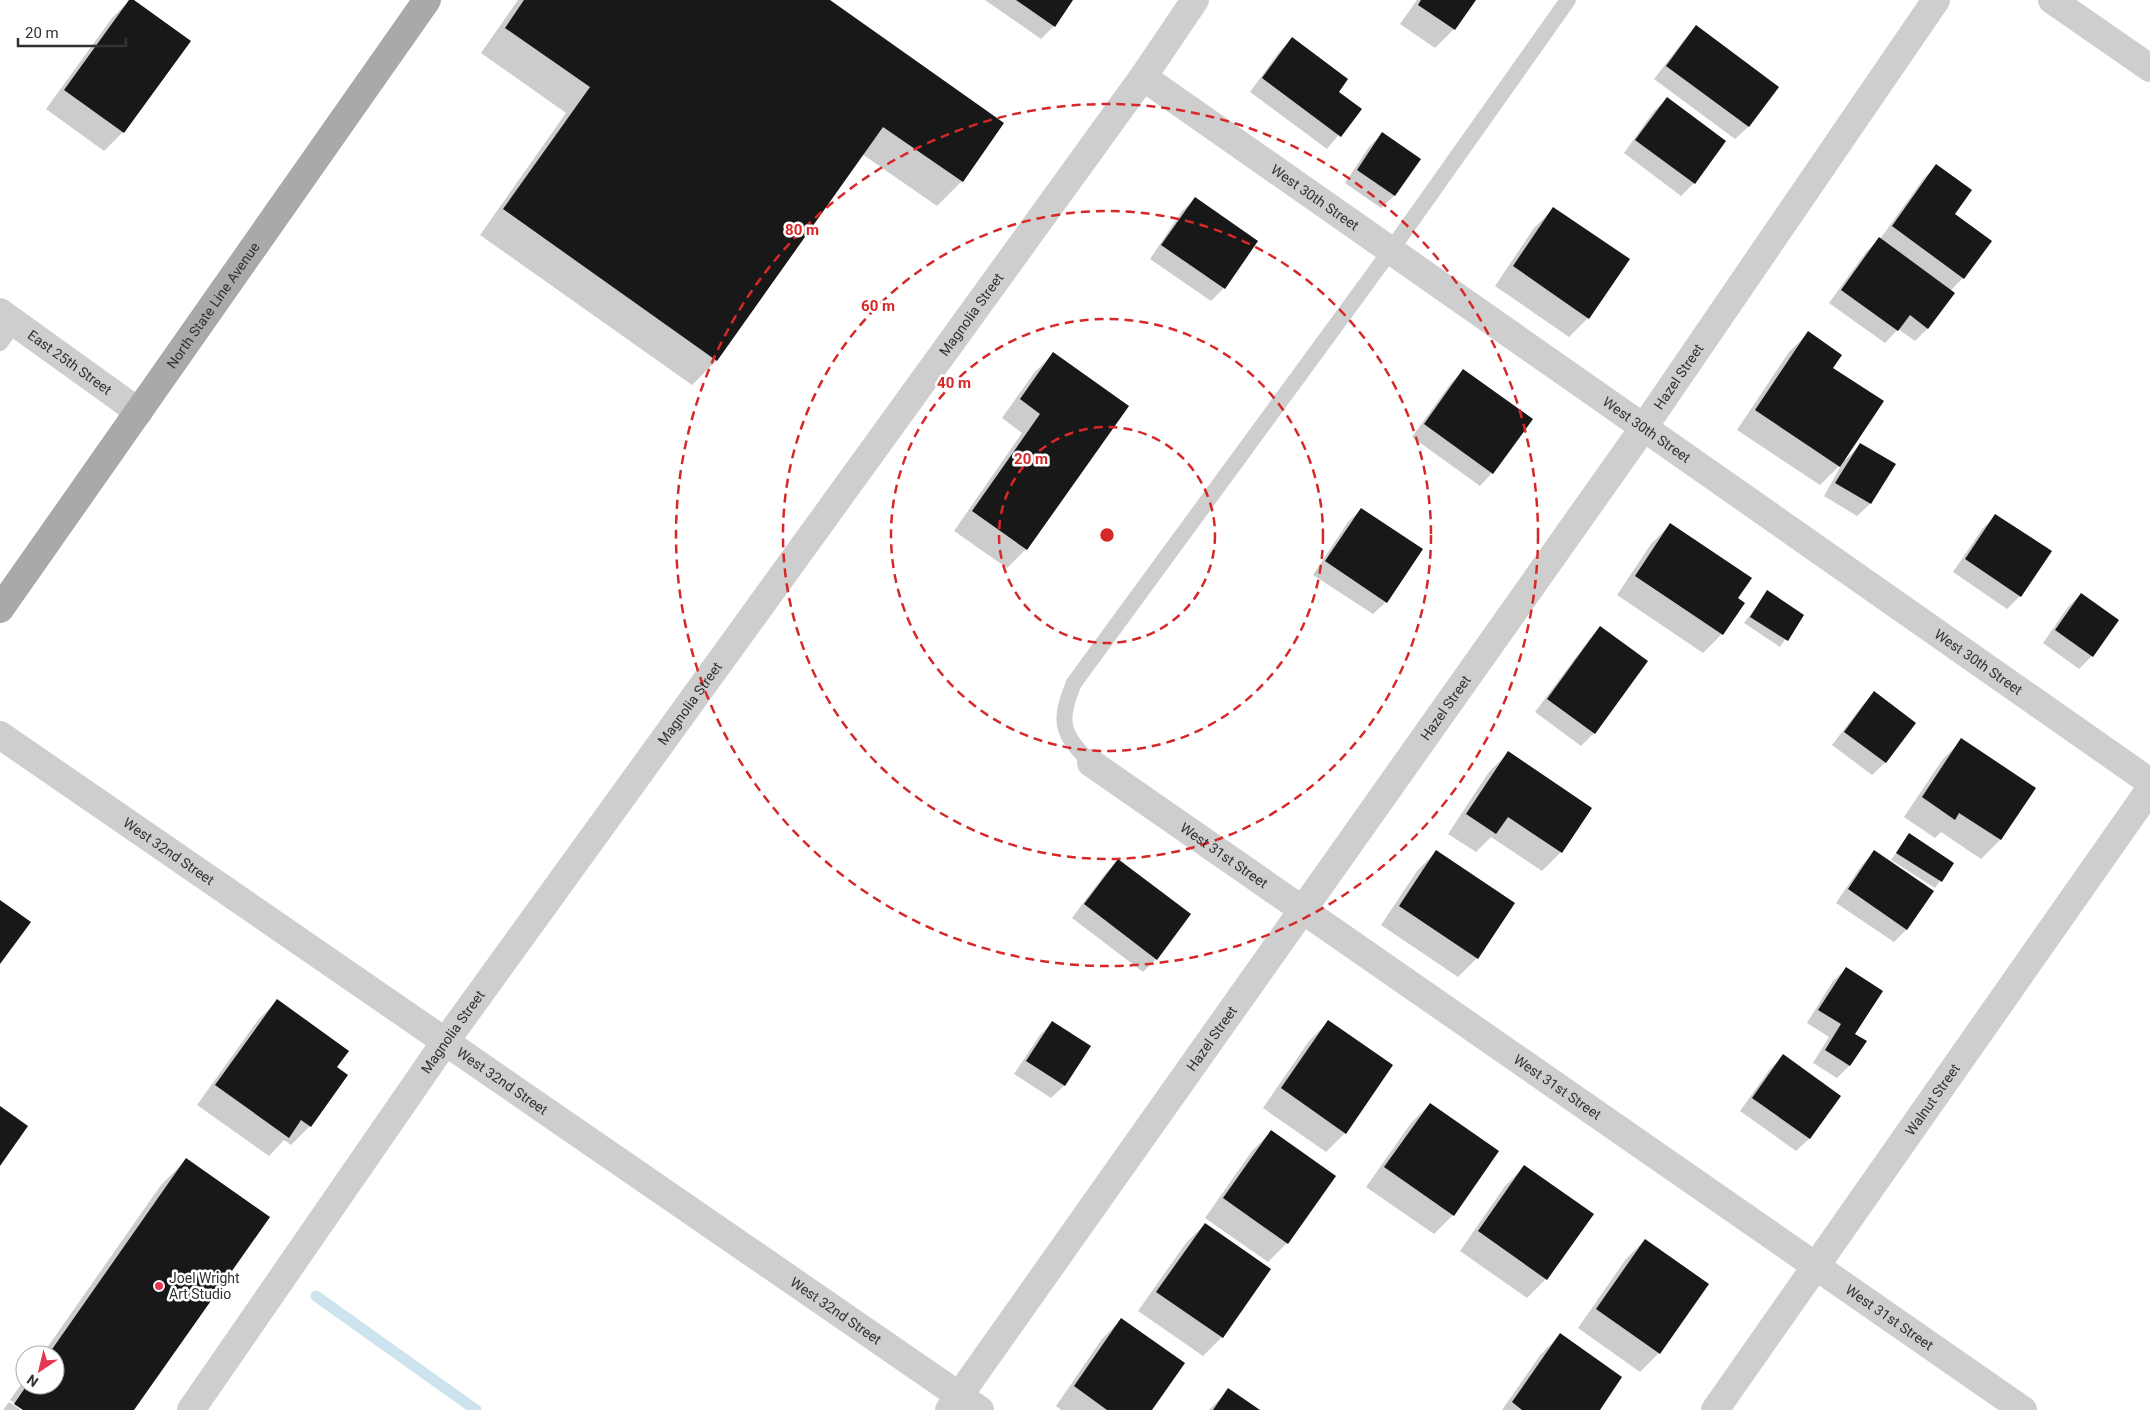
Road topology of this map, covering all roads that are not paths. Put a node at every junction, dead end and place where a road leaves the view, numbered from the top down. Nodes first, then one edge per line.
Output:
1 (427, 0) edge
2 (1195, 0) edge
3 (1568, 0) edge
4 (1936, 0) edge
5 (2052, 0) edge
6 (2150, 68) edge
7 (1143, 77) junction
8 (1390, 250) junction
9 (5, 326) edge
10 (139, 412) junction
11 (1644, 427) junction
12 (4, 594) edge
13 (0, 735) edge
14 (1091, 764) joint
15 (2150, 782) edge
16 (2150, 789) edge
17 (1300, 911) junction
18 (445, 1042) junction
19 (1816, 1264) junction
20 (963, 1405) edge
21 (191, 1410) edge
22 (1715, 1410) edge
23 (2023, 1410) edge

1 - 10 main road, North State Line Avenue
2 - 7 street, Magnolia Street
3 - 8 lane
4 - 11 street, Hazel Street
5 - 6 street
7 - 8 street, West 30th Street
7 - 18 street, Magnolia Street
8 - 11 street, West 30th Street
8 - 14 lane
9 - 10 street, East 25th Street
10 - 12 main road, North State Line Avenue
11 - 15 street, West 30th Street
11 - 17 street, Hazel Street
13 - 18 street, West 32nd Street
14 - 17 street, West 31st Street
16 - 19 street, Walnut Street
17 - 19 street, West 31st Street
17 - 20 street, Hazel Street
18 - 20 street, West 32nd Street
18 - 21 street, Magnolia Street
19 - 22 street, Walnut Street
19 - 23 street, West 31st Street

